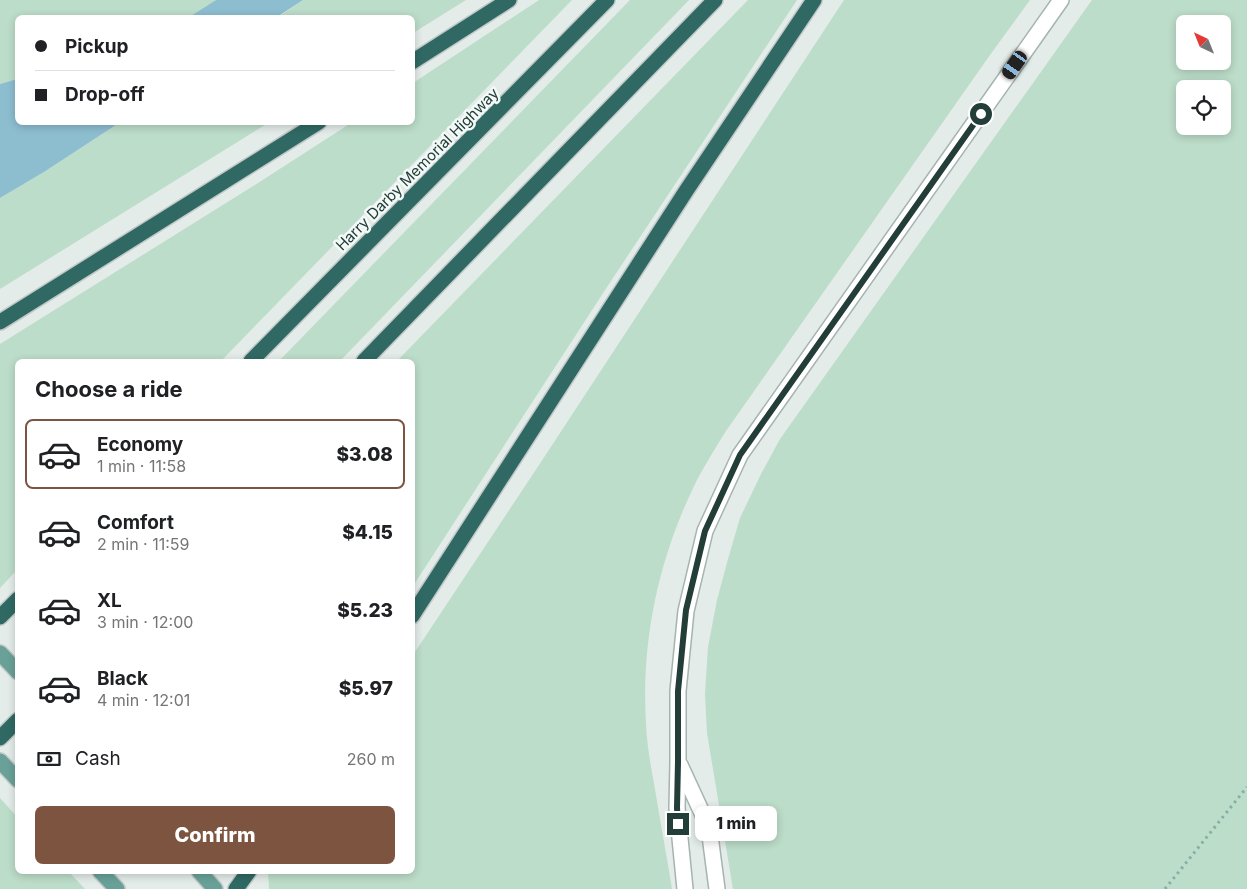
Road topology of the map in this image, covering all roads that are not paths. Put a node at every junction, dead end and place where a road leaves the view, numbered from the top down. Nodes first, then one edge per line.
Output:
1 (509, 0) edge
2 (607, 0) edge
3 (715, 0) edge
4 (814, 0) edge
5 (1061, 0) edge
6 (415, 60) edge
7 (314, 125) edge
8 (0, 322) edge
9 (253, 359) edge
10 (366, 359) edge
11 (15, 602) edge
12 (415, 611) edge
13 (0, 617) edge
14 (0, 653) edge
15 (15, 669) edge
16 (15, 723) edge
17 (0, 738) edge
18 (0, 761) edge
19 (678, 762) junction
20 (15, 777) edge
21 (103, 874) edge
22 (202, 874) edge
23 (247, 874) edge
24 (117, 889) edge
25 (215, 889) edge
26 (236, 889) edge
27 (685, 889) edge
28 (717, 889) edge

1 - 6 highway
2 - 9 highway, Harry Darby Memorial Highway
3 - 10 highway
4 - 12 highway
5 - 19 street
7 - 8 highway
11 - 13 highway
14 - 15 main road
16 - 17 highway
18 - 20 main road
19 - 27 street
19 - 28 street
21 - 24 main road
22 - 25 main road
23 - 26 highway

